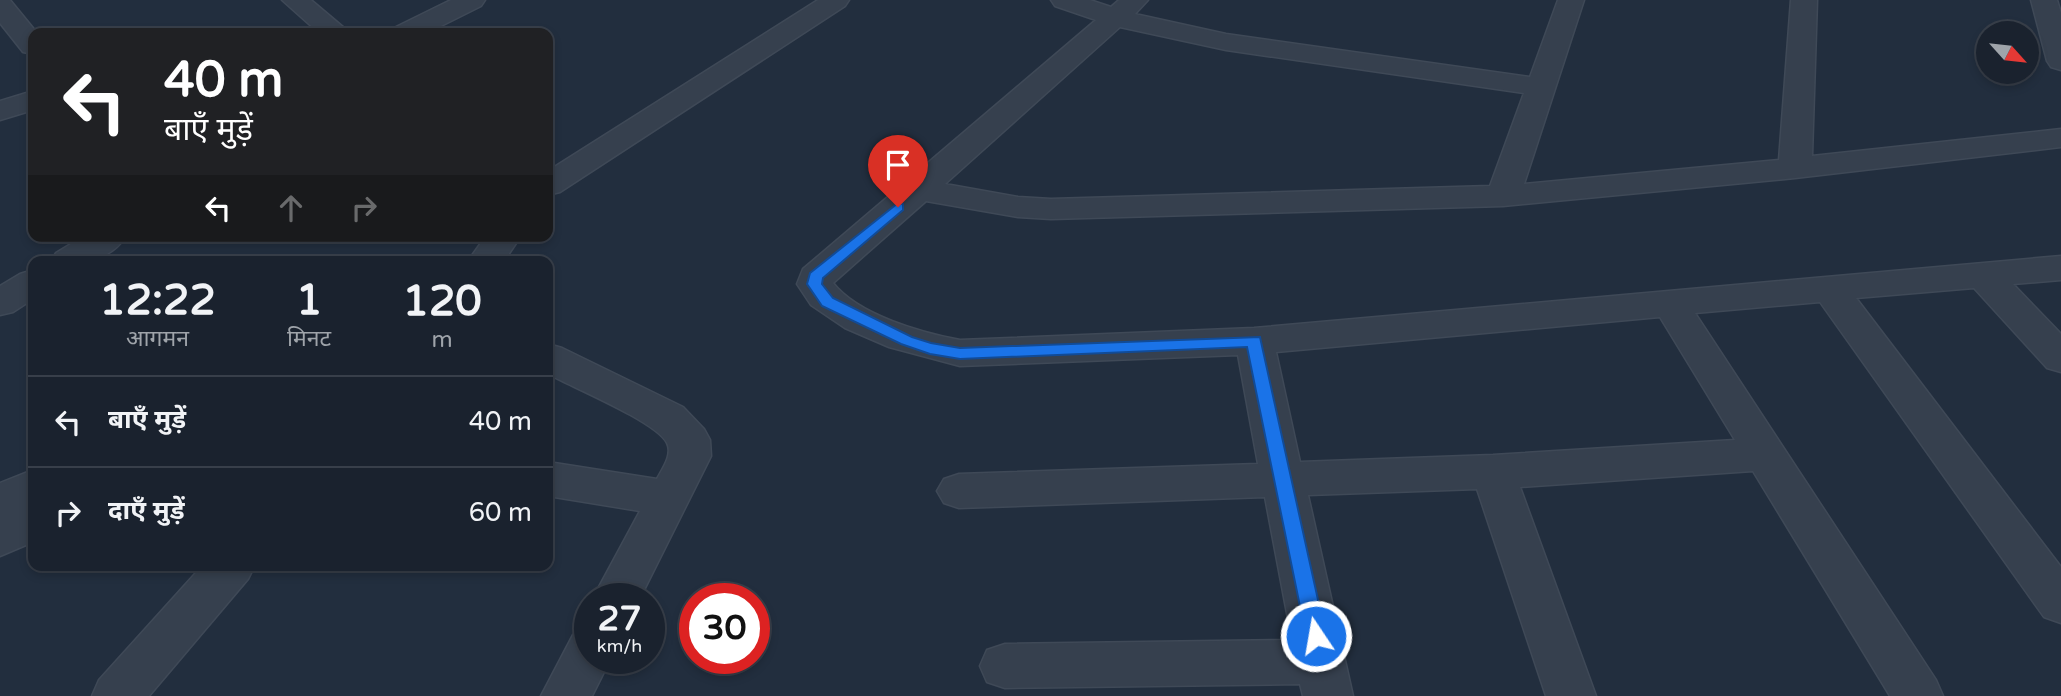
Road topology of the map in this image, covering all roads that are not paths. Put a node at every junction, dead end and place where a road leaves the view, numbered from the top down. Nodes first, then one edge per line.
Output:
1 (295, 0) edge
2 (472, 0) edge
3 (836, 0) edge
4 (1065, 0) edge
5 (1571, 0) edge
6 (1804, 0) edge
7 (2044, 0) edge
8 (0, 5) edge
9 (1126, 9) edge
10 (330, 28) edge
11 (416, 28) edge
12 (28, 40) edge
13 (2061, 61) edge
14 (1541, 87) junction
15 (28, 102) edge
16 (0, 111) edge
17 (2061, 138) edge
18 (1795, 167) junction
19 (553, 182) edge
20 (919, 190) junction
21 (1503, 196) junction
22 (99, 242) edge
23 (77, 256) edge
24 (2061, 268) edge
25 (1984, 277) junction
26 (28, 285) edge
27 (1829, 288) junction
28 (0, 303) edge
29 (1671, 305) junction
30 (1254, 341) junction
31 (2061, 358) edge
32 (553, 360) edge
33 (1766, 454) junction
34 (1493, 472) junction
35 (553, 480) edge
36 (1283, 480) junction
37 (28, 489) edge
38 (959, 491) dead end
39 (669, 498) junction
40 (0, 503) edge
41 (28, 524) edge
42 (0, 538) edge
43 (227, 571) edge
44 (625, 583) edge
45 (2061, 603) edge
46 (1005, 666) dead end
47 (577, 674) edge
48 (1325, 679) edge
49 (117, 696) edge
50 (566, 696) edge
51 (1571, 696) edge
52 (1918, 696) edge

1 - 10 street
2 - 11 street
3 - 19 street
4 - 9 street
5 - 14 street
6 - 18 street
7 - 13 street
8 - 12 street
9 - 14 street
9 - 20 street
14 - 21 street
15 - 16 street
17 - 18 street
18 - 21 street
20 - 21 street
20 - 30 street
22 - 23 street
24 - 25 street
25 - 27 street
25 - 31 street
26 - 28 street
27 - 29 street
27 - 45 street
29 - 30 street
29 - 33 street
30 - 36 street
32 - 39 street
33 - 34 street
33 - 52 street
34 - 36 street
34 - 51 street
35 - 39 street
36 - 38 street
36 - 48 street
37 - 40 street
39 - 44 street
41 - 42 street
43 - 49 street
46 - 48 street
47 - 50 street

